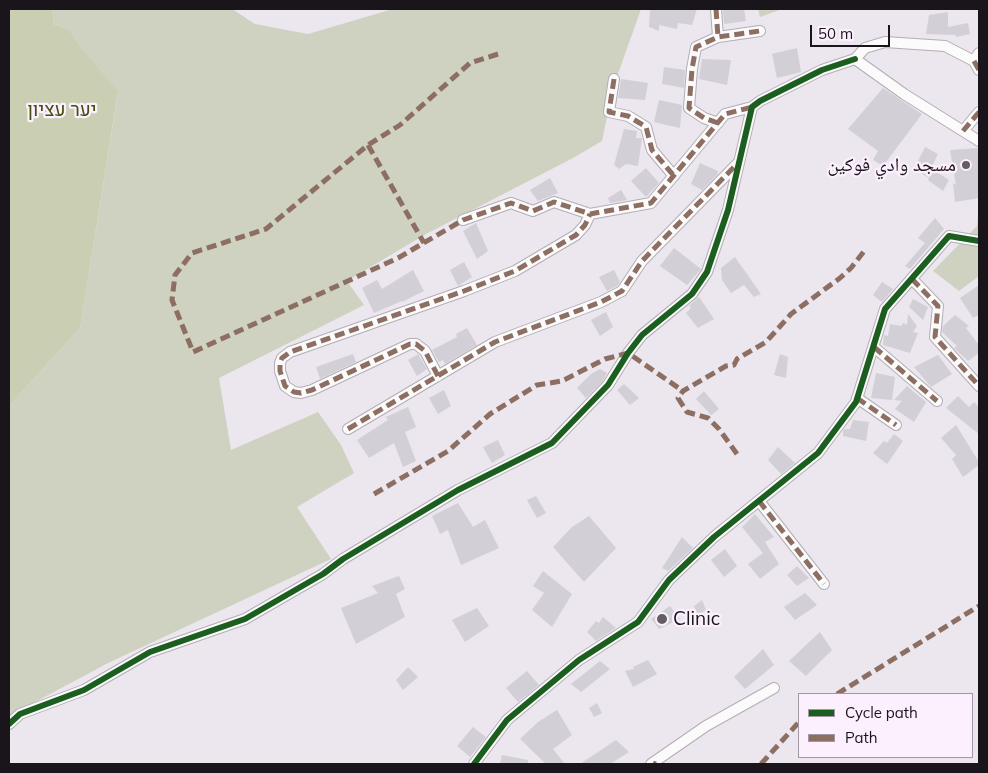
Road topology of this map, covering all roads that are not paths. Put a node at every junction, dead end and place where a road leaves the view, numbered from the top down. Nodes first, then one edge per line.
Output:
1 (716, 9) edge
2 (760, 31) dead end
3 (718, 37) junction
4 (855, 59) junction
5 (978, 61) edge
6 (614, 79) dead end
7 (752, 107) junction
8 (979, 112) edge
9 (718, 123) junction
10 (963, 131) junction
11 (979, 141) edge
12 (738, 162) junction
13 (674, 176) junction
14 (590, 214) junction
15 (464, 220) dead end
16 (979, 241) edge
17 (912, 279) junction
18 (874, 347) junction
19 (438, 376) junction
20 (979, 386) edge
21 (858, 398) junction
22 (937, 401) dead end
23 (896, 425) dead end
24 (348, 428) dead end
25 (759, 501) junction
26 (824, 584) dead end
27 (774, 688) dead end
28 (9, 724) edge
29 (474, 764) edge
30 (651, 764) edge

1 - 3 street
2 - 3 street
3 - 9 street
4 - 5 street
4 - 7 street
4 - 10 street
6 - 13 street
7 - 9 street
7 - 12 street
8 - 10 street
9 - 13 street
10 - 11 street
12 - 19 street
12 - 28 street
13 - 14 street
14 - 15 street
14 - 19 street
16 - 17 street
17 - 18 street
17 - 20 street
18 - 21 street
18 - 22 street
19 - 24 street
21 - 23 street
21 - 25 street
25 - 26 street
25 - 29 street
27 - 30 street

